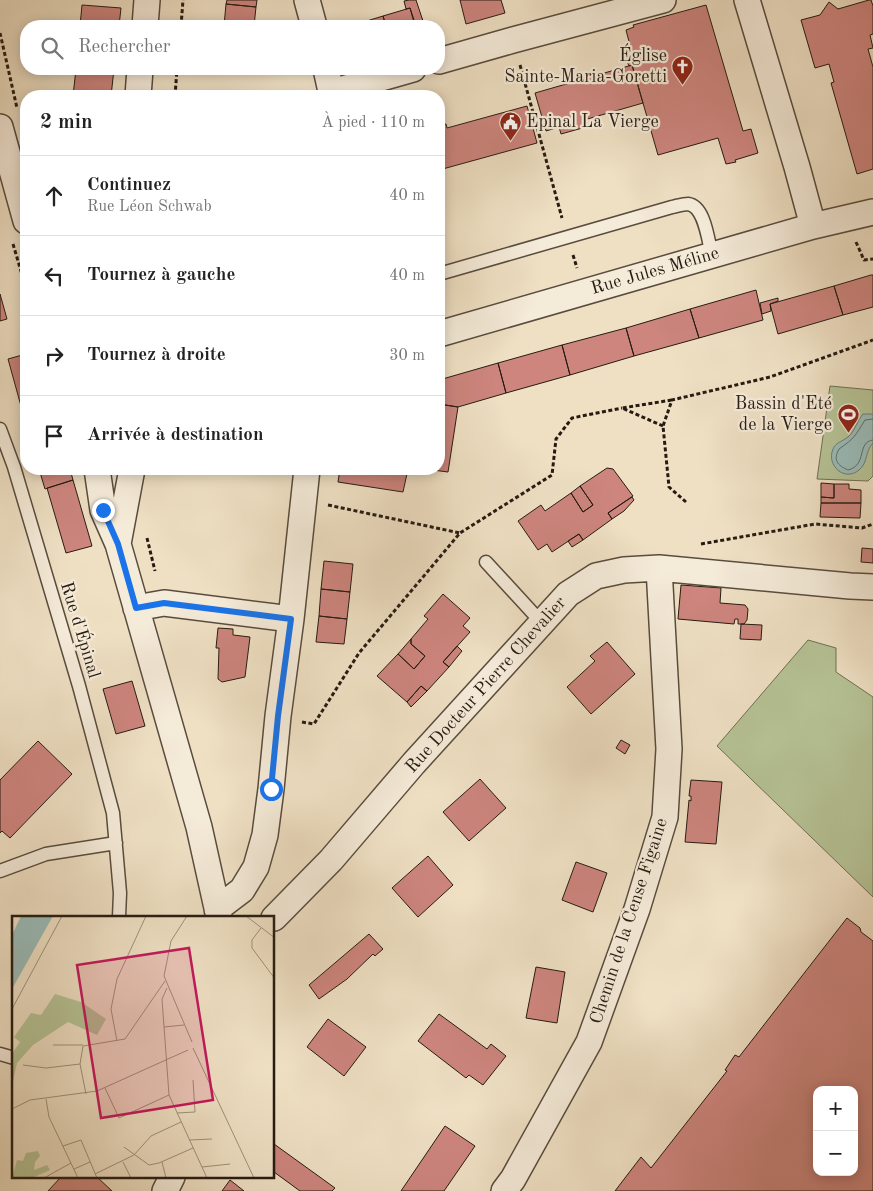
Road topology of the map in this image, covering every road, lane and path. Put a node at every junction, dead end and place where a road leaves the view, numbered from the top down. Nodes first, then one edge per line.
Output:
1 (147, 0) edge
2 (183, 0) edge
3 (307, 0) edge
4 (663, 0) edge
5 (747, 0) edge
6 (145, 20) edge
7 (181, 20) edge
8 (312, 20) edge
9 (0, 33) edge
10 (513, 40) junction
11 (445, 59) edge
12 (140, 75) edge
13 (177, 75) edge
14 (327, 75) edge
15 (394, 75) edge
16 (138, 90) edge
17 (175, 90) edge
18 (331, 90) edge
19 (345, 90) edge
20 (18, 110) dead end
21 (0, 128) edge
22 (4, 155) edge
23 (20, 203) edge
24 (873, 212) edge
25 (812, 226) junction
26 (568, 237) junction
27 (712, 255) junction
28 (445, 272) edge
29 (583, 292) junction
30 (445, 332) edge
31 (873, 340) edge
32 (672, 400) junction
33 (622, 408) junction
34 (664, 426) junction
35 (0, 429) edge
36 (2, 443) edge
37 (97, 475) edge
38 (130, 475) edge
39 (306, 475) edge
40 (303, 500) junction
41 (686, 502) dead end
42 (873, 524) edge
43 (460, 532) junction
44 (147, 537) dead end
45 (118, 544) junction
46 (486, 562) dead end
47 (671, 569) junction
48 (873, 587) edge
49 (164, 603) junction
50 (136, 608) junction
51 (291, 619) junction
52 (542, 623) junction
53 (278, 716) junction
54 (116, 843) junction
55 (0, 871) edge
56 (218, 913) edge
57 (119, 916) edge
58 (275, 917) edge
59 (172, 1178) edge
60 (165, 1191) edge
61 (504, 1191) edge

1 - 6 street
2 - 7 path
3 - 8 street
4 - 10 street
5 - 25 street
9 - 20 path
10 - 11 street
10 - 26 path
12 - 16 street
13 - 17 path
14 - 18 street
15 - 19 street
21 - 22 street
22 - 23 street
24 - 25 street, Rue Jules Méline
25 - 27 street, Rue Jules Méline
26 - 27 lane
26 - 28 lane
26 - 29 path
27 - 29 street, Rue Jules Méline
29 - 30 street, Rue Jules Méline
31 - 32 path
32 - 33 path
32 - 34 path
33 - 34 path
33 - 43 path
34 - 41 path
35 - 36 lane, Rue d'Épinal
36 - 54 lane, Rue d'Épinal
37 - 45 street
38 - 45 street
39 - 40 street
40 - 43 path
40 - 51 street
42 - 47 path
43 - 53 path
44 - 49 path
45 - 50 street
46 - 52 lane
47 - 48 street, Rue Docteur Pierre Chevalier
47 - 52 street, Rue Docteur Pierre Chevalier
47 - 61 street, Chemin de la Cense Figaine
49 - 50 street
49 - 51 street
50 - 56 street
51 - 53 street
52 - 58 street, Rue Docteur Pierre Chevalier
53 - 56 street
54 - 55 lane
54 - 57 lane, Rue d'Épinal
59 - 60 street

